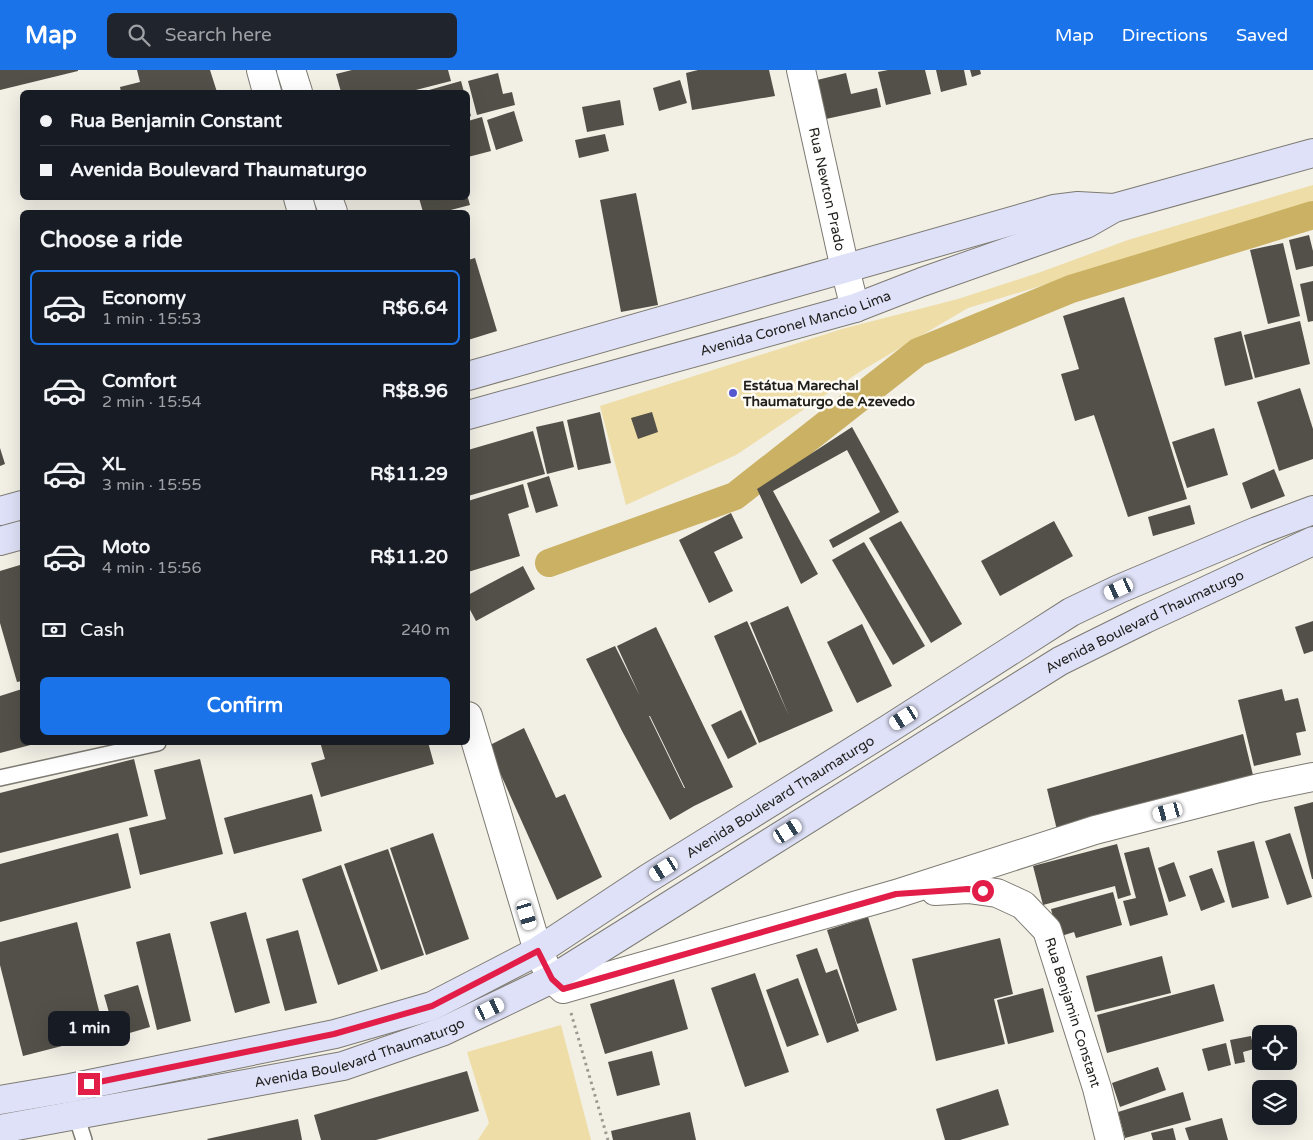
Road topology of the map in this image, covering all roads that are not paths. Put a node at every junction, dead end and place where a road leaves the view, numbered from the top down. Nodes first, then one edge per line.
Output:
1 (261, 70) edge
2 (292, 70) edge
3 (800, 70) edge
4 (266, 90) edge
5 (297, 90) edge
6 (1313, 152) edge
7 (1114, 208) junction
8 (845, 268) junction
9 (855, 308) junction
10 (470, 375) edge
11 (470, 414) edge
12 (20, 506) edge
13 (1313, 510) edge
14 (0, 511) edge
15 (20, 536) edge
16 (0, 541) edge
17 (1313, 541) edge
18 (470, 723) edge
19 (890, 728) junction
20 (149, 745) edge
21 (906, 757) junction
22 (1313, 777) edge
23 (0, 778) edge
24 (896, 894) junction
25 (538, 951) junction
26 (557, 984) junction
27 (70, 1088) junction
28 (0, 1100) edge
29 (80, 1128) edge
30 (0, 1130) edge
31 (1110, 1140) edge

1 - 4 street
2 - 5 street
3 - 8 street, Rua Newton Prado
6 - 7 main road, Avenida Coronel Mancio Lima
7 - 8 main road, Avenida Coronel Mancio Lima
7 - 9 main road, Avenida Coronel Mancio Lima
8 - 9 street, Rua Newton Prado
8 - 10 main road, Avenida Coronel Mancio Lima
9 - 11 main road, Avenida Coronel Mancio Lima
12 - 14 main road
13 - 19 main road, Avenida Boulevard Thaumaturgo
15 - 16 main road
17 - 21 main road, Avenida Boulevard Thaumaturgo
18 - 25 street
19 - 21 main road
19 - 25 main road, Avenida Boulevard Thaumaturgo
20 - 23 lane
21 - 26 main road, Avenida Boulevard Thaumaturgo
22 - 24 street
24 - 26 street
24 - 31 street, Rua Benjamin Constant
25 - 26 street
25 - 27 main road, Avenida Boulevard Thaumaturgo
26 - 29 main road, Avenida Boulevard Thaumaturgo
27 - 28 main road, Avenida Boulevard Thaumaturgo
27 - 29 lane
29 - 30 main road, Avenida Boulevard Thaumaturgo

